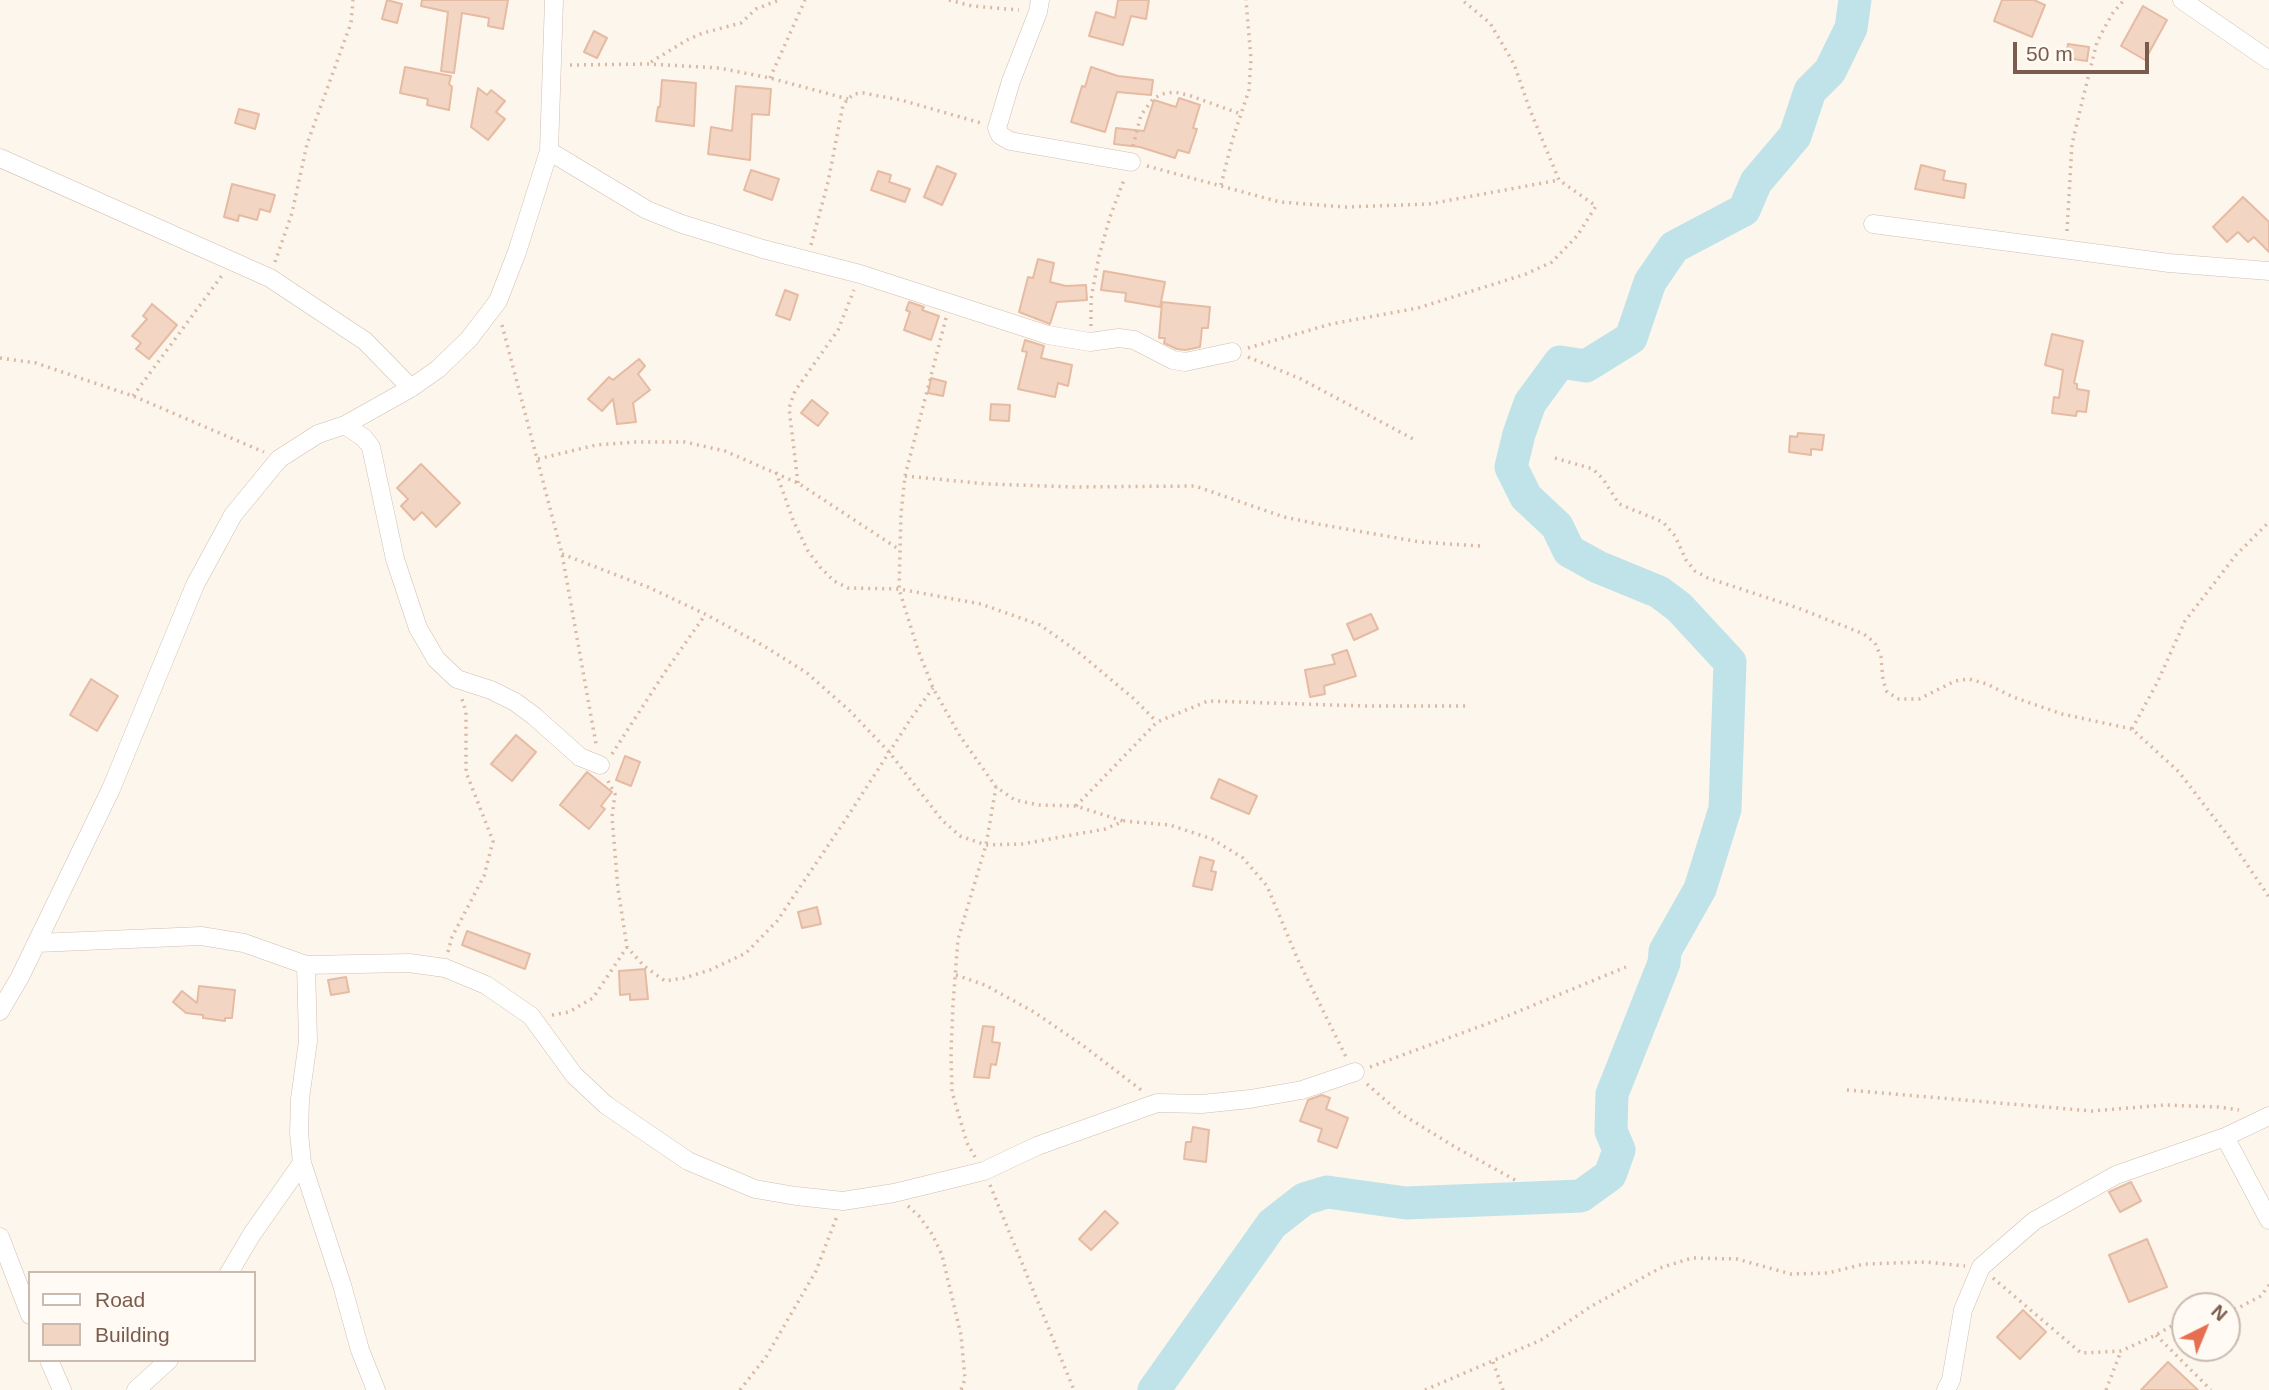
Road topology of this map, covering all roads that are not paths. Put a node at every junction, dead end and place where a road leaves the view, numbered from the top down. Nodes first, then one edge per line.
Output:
1 (554, 0) edge
2 (2182, 0) edge
3 (1039, 6) edge
4 (2269, 60) edge
5 (549, 150) junction
6 (0, 158) edge
7 (1131, 162) road end
8 (1873, 224) dead end
9 (2269, 271) edge
10 (1232, 352) road end
11 (411, 388) junction
12 (345, 425) junction
13 (600, 765) road end
14 (37, 943) junction
15 (306, 965) junction
16 (0, 1011) edge
17 (1354, 1072) road end
18 (2269, 1116) edge
19 (2225, 1137) junction
20 (302, 1163) junction
21 (2269, 1220) edge
22 (0, 1237) edge
23 (230, 1271) edge
24 (28, 1310) edge
25 (50, 1362) edge
26 (167, 1362) edge
27 (62, 1390) edge
28 (136, 1390) edge
29 (376, 1390) edge
30 (1946, 1390) edge

1 - 5 street
2 - 4 street
3 - 7 street
5 - 10 street
5 - 11 street
6 - 11 street
8 - 9 street
11 - 12 street
12 - 13 street
12 - 14 street
14 - 15 street
14 - 16 street
15 - 17 street
15 - 20 street
18 - 19 street
19 - 21 street
19 - 30 street
20 - 23 street
20 - 29 street
22 - 24 street
25 - 27 street
26 - 28 street

